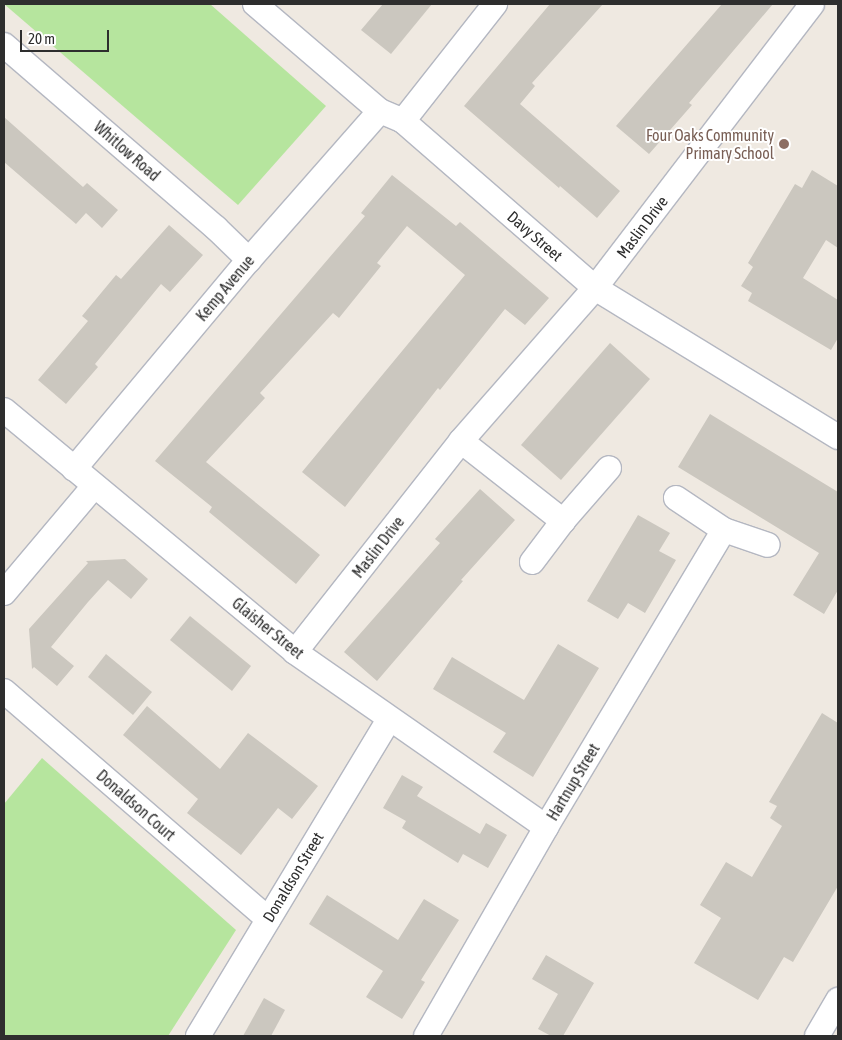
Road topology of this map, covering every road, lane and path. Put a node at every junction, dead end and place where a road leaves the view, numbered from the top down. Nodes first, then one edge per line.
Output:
1 (255, 4) edge
2 (495, 4) edge
3 (812, 4) edge
4 (4, 45) edge
5 (380, 111) junction
6 (403, 121) junction
7 (249, 260) junction
8 (595, 288) junction
9 (4, 410) edge
10 (838, 437) edge
11 (461, 441) junction
12 (609, 468) dead end
13 (74, 469) junction
14 (94, 486) junction
15 (676, 498) dead end
16 (563, 521) junction
17 (724, 530) junction
18 (768, 545) dead end
19 (532, 562) dead end
20 (4, 593) edge
21 (295, 652) junction
22 (4, 691) edge
23 (389, 719) junction
24 (546, 827) junction
25 (268, 919) junction
26 (838, 1000) edge
27 (198, 1036) edge
28 (426, 1036) edge
29 (817, 1036) edge

1 - 5 street, Davy Street
2 - 6 street
3 - 8 street, Maslin Drive
4 - 7 street, Whitlow Road
5 - 6 street, Davy Street
5 - 7 street, Kemp Avenue
6 - 8 street, Davy Street
7 - 13 street, Kemp Avenue
8 - 10 street, Davy Street
8 - 11 street, Maslin Drive
9 - 13 street, Glaisher Street
11 - 16 street
11 - 21 street, Maslin Drive
12 - 16 street
13 - 14 street, Glaisher Street
14 - 20 street
14 - 21 street, Glaisher Street
15 - 17 street
16 - 19 street
17 - 18 street
17 - 24 street, Hartnup Street
21 - 23 street, Glaisher Street
22 - 25 street, Donaldson Court
23 - 24 street, Glaisher Street
23 - 25 street, Donaldson Street
24 - 28 street, Hartnup Street
25 - 27 street, Donaldson Street
26 - 29 street

